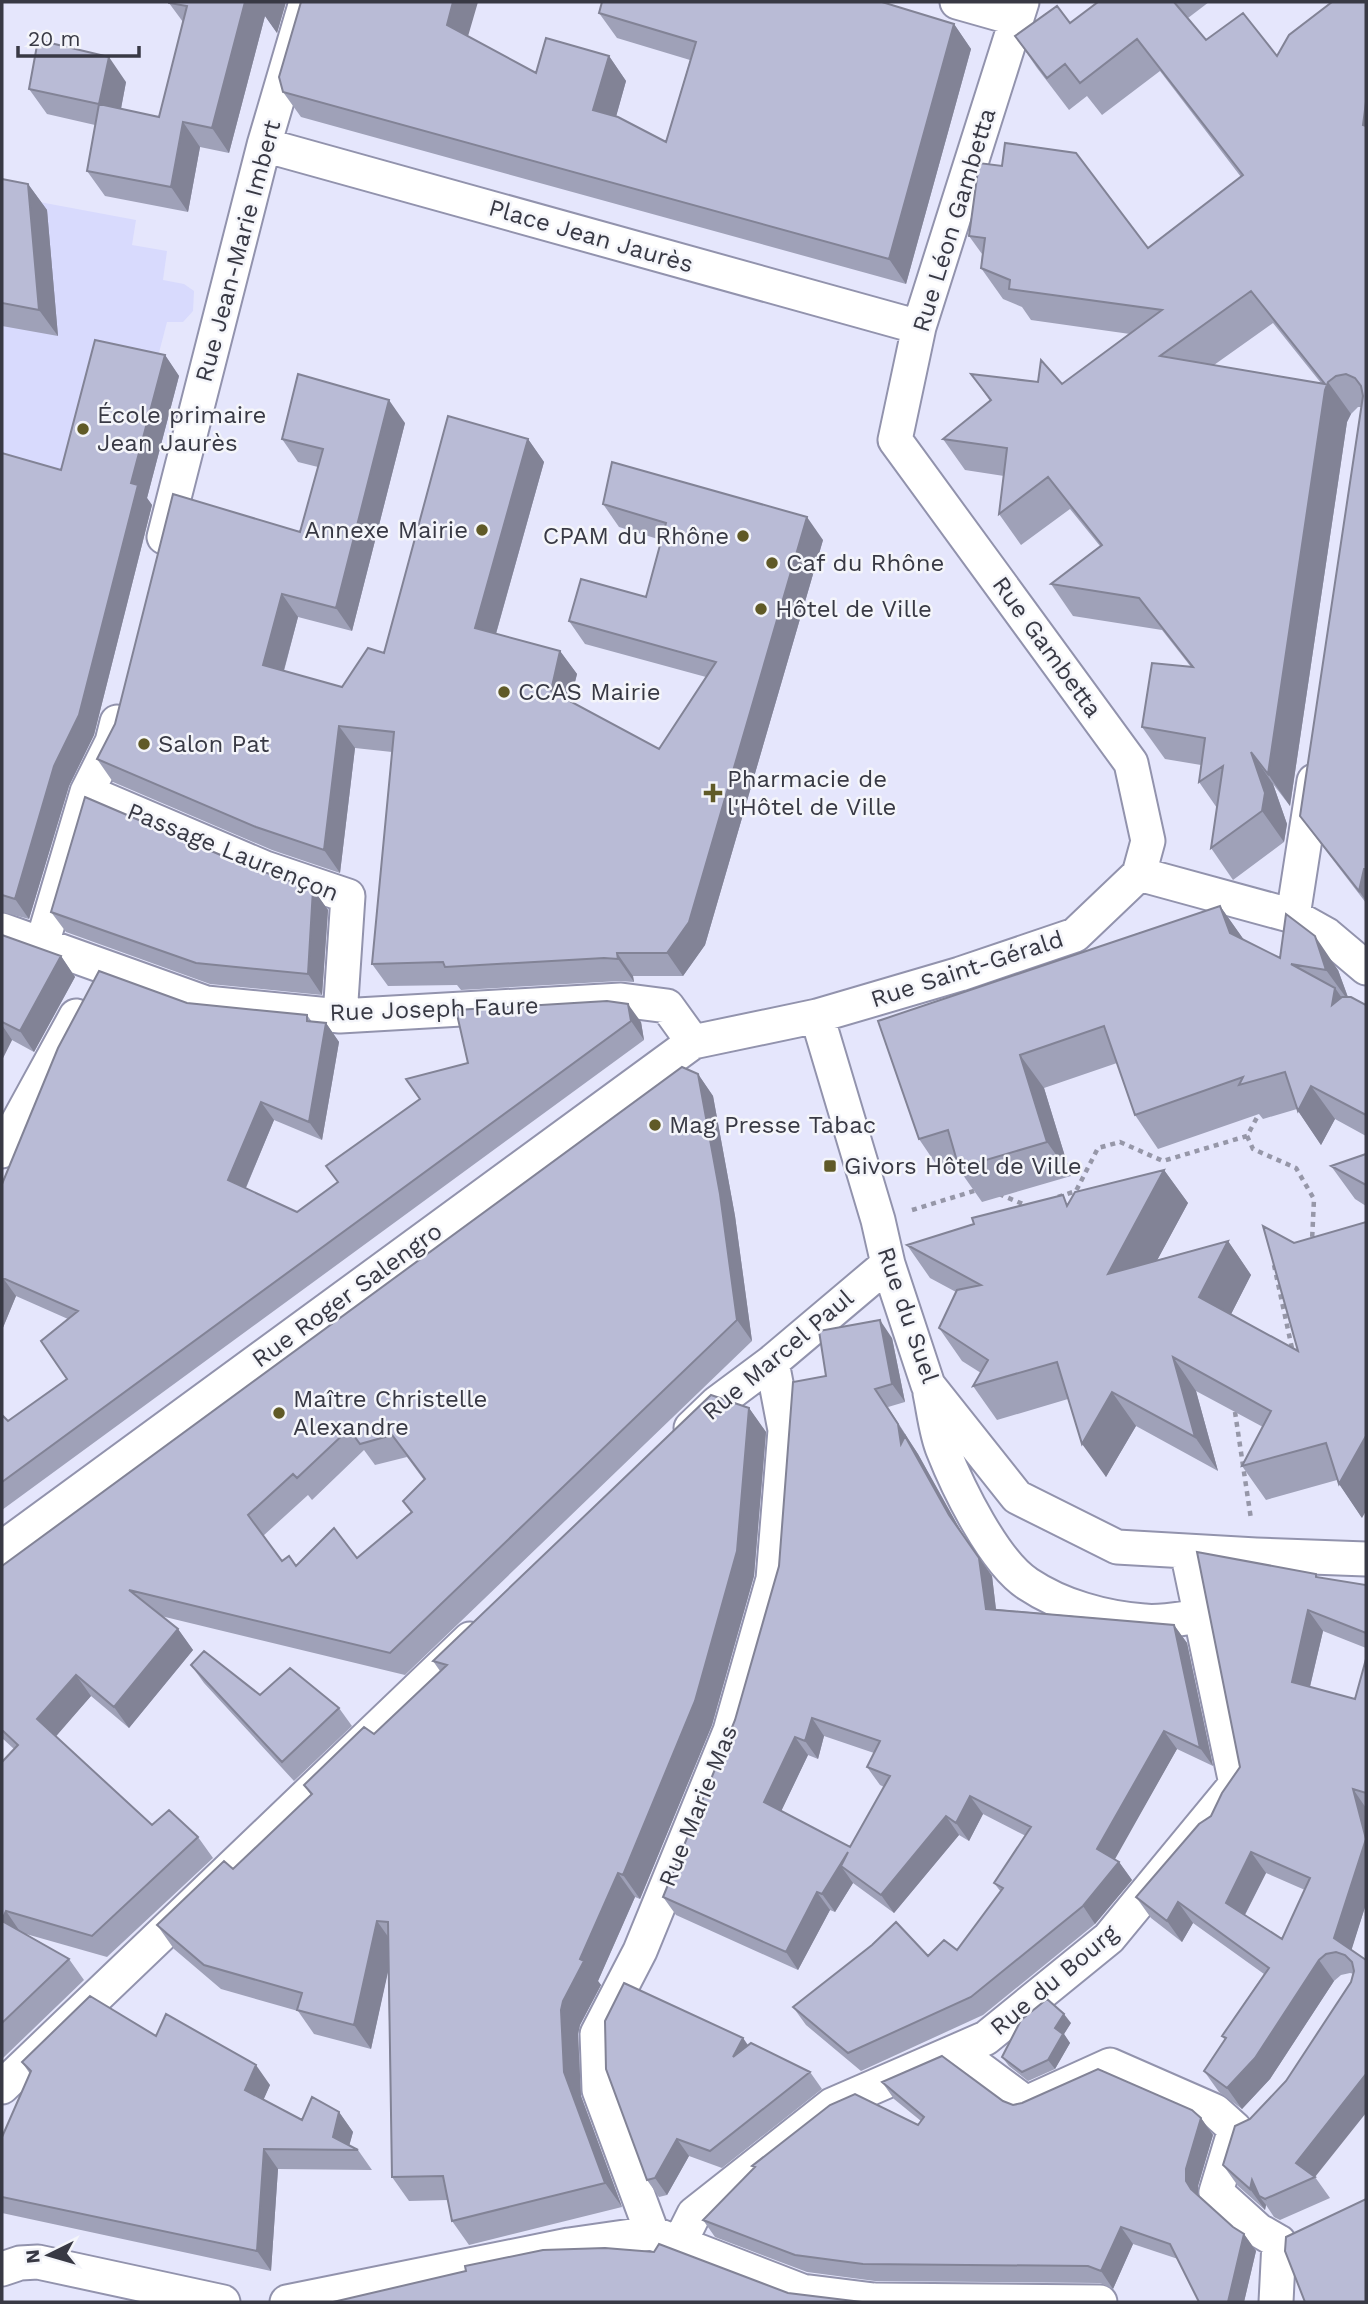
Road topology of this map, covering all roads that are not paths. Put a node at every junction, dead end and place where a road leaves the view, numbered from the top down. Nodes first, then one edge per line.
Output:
1 (306, 2) edge
2 (957, 2) edge
3 (1019, 10) edge
4 (264, 145) junction
5 (919, 327) junction
6 (895, 440) joint
7 (157, 567) edge
8 (126, 688) edge
9 (1318, 755) edge
10 (87, 792) junction
11 (1139, 874) junction
12 (1293, 916) junction
13 (2, 930) edge
14 (42, 944) junction
15 (103, 966) junction
16 (1366, 968) edge
17 (340, 1016) junction
18 (817, 1016) junction
19 (693, 1042) junction
20 (2, 1151) edge
21 (888, 1264) junction
22 (772, 1362) junction
23 (928, 1385) junction
24 (667, 1451) edge
25 (2, 1548) edge
26 (1187, 1551) junction
27 (1366, 1559) edge
28 (495, 1615) edge
29 (1202, 1616) junction
30 (956, 2051) junction
31 (2, 2087) edge
32 (666, 2238) junction
33 (2, 2269) edge
34 (805, 2297) edge
35 (223, 2302) edge
36 (287, 2302) edge
37 (1100, 2302) edge
38 (1276, 2302) edge

1 - 4 street, Rue Jean-Marie Imbert
2 - 3 street
3 - 5 street, Rue Léon Gambetta
4 - 5 street, Place Jean Jaurès
4 - 7 street, Rue Jean-Marie Imbert
5 - 6 street, Rue Léon Gambetta
6 - 11 street, Rue Gambetta
8 - 10 street
9 - 12 street
10 - 14 street
10 - 17 street, Passage Laurençon
11 - 12 street
11 - 18 street, Rue Saint-Gérald
12 - 16 street
13 - 14 street, Rue Joseph Faure
14 - 15 street, Rue Joseph Faure
15 - 17 street, Rue Joseph Faure
15 - 20 street
17 - 19 street, Rue Joseph Faure
18 - 19 street, Rue Saint-Gérald
18 - 21 street, Rue du Suel
19 - 25 street, Rue Roger Salengro
21 - 22 street, Rue Marcel Paul
21 - 23 street, Rue du Suel
22 - 24 street, Rue Marcel Paul
22 - 32 street, Rue Marie Mas
23 - 26 street, Rue du Suel
23 - 29 street
26 - 27 street, Rue du Suel
26 - 29 street, Rue du Bourg
28 - 31 street
29 - 30 street, Rue du Bourg
30 - 32 street, Rue du Bourg
30 - 38 street
32 - 34 street
32 - 36 street
33 - 35 street
34 - 37 street

